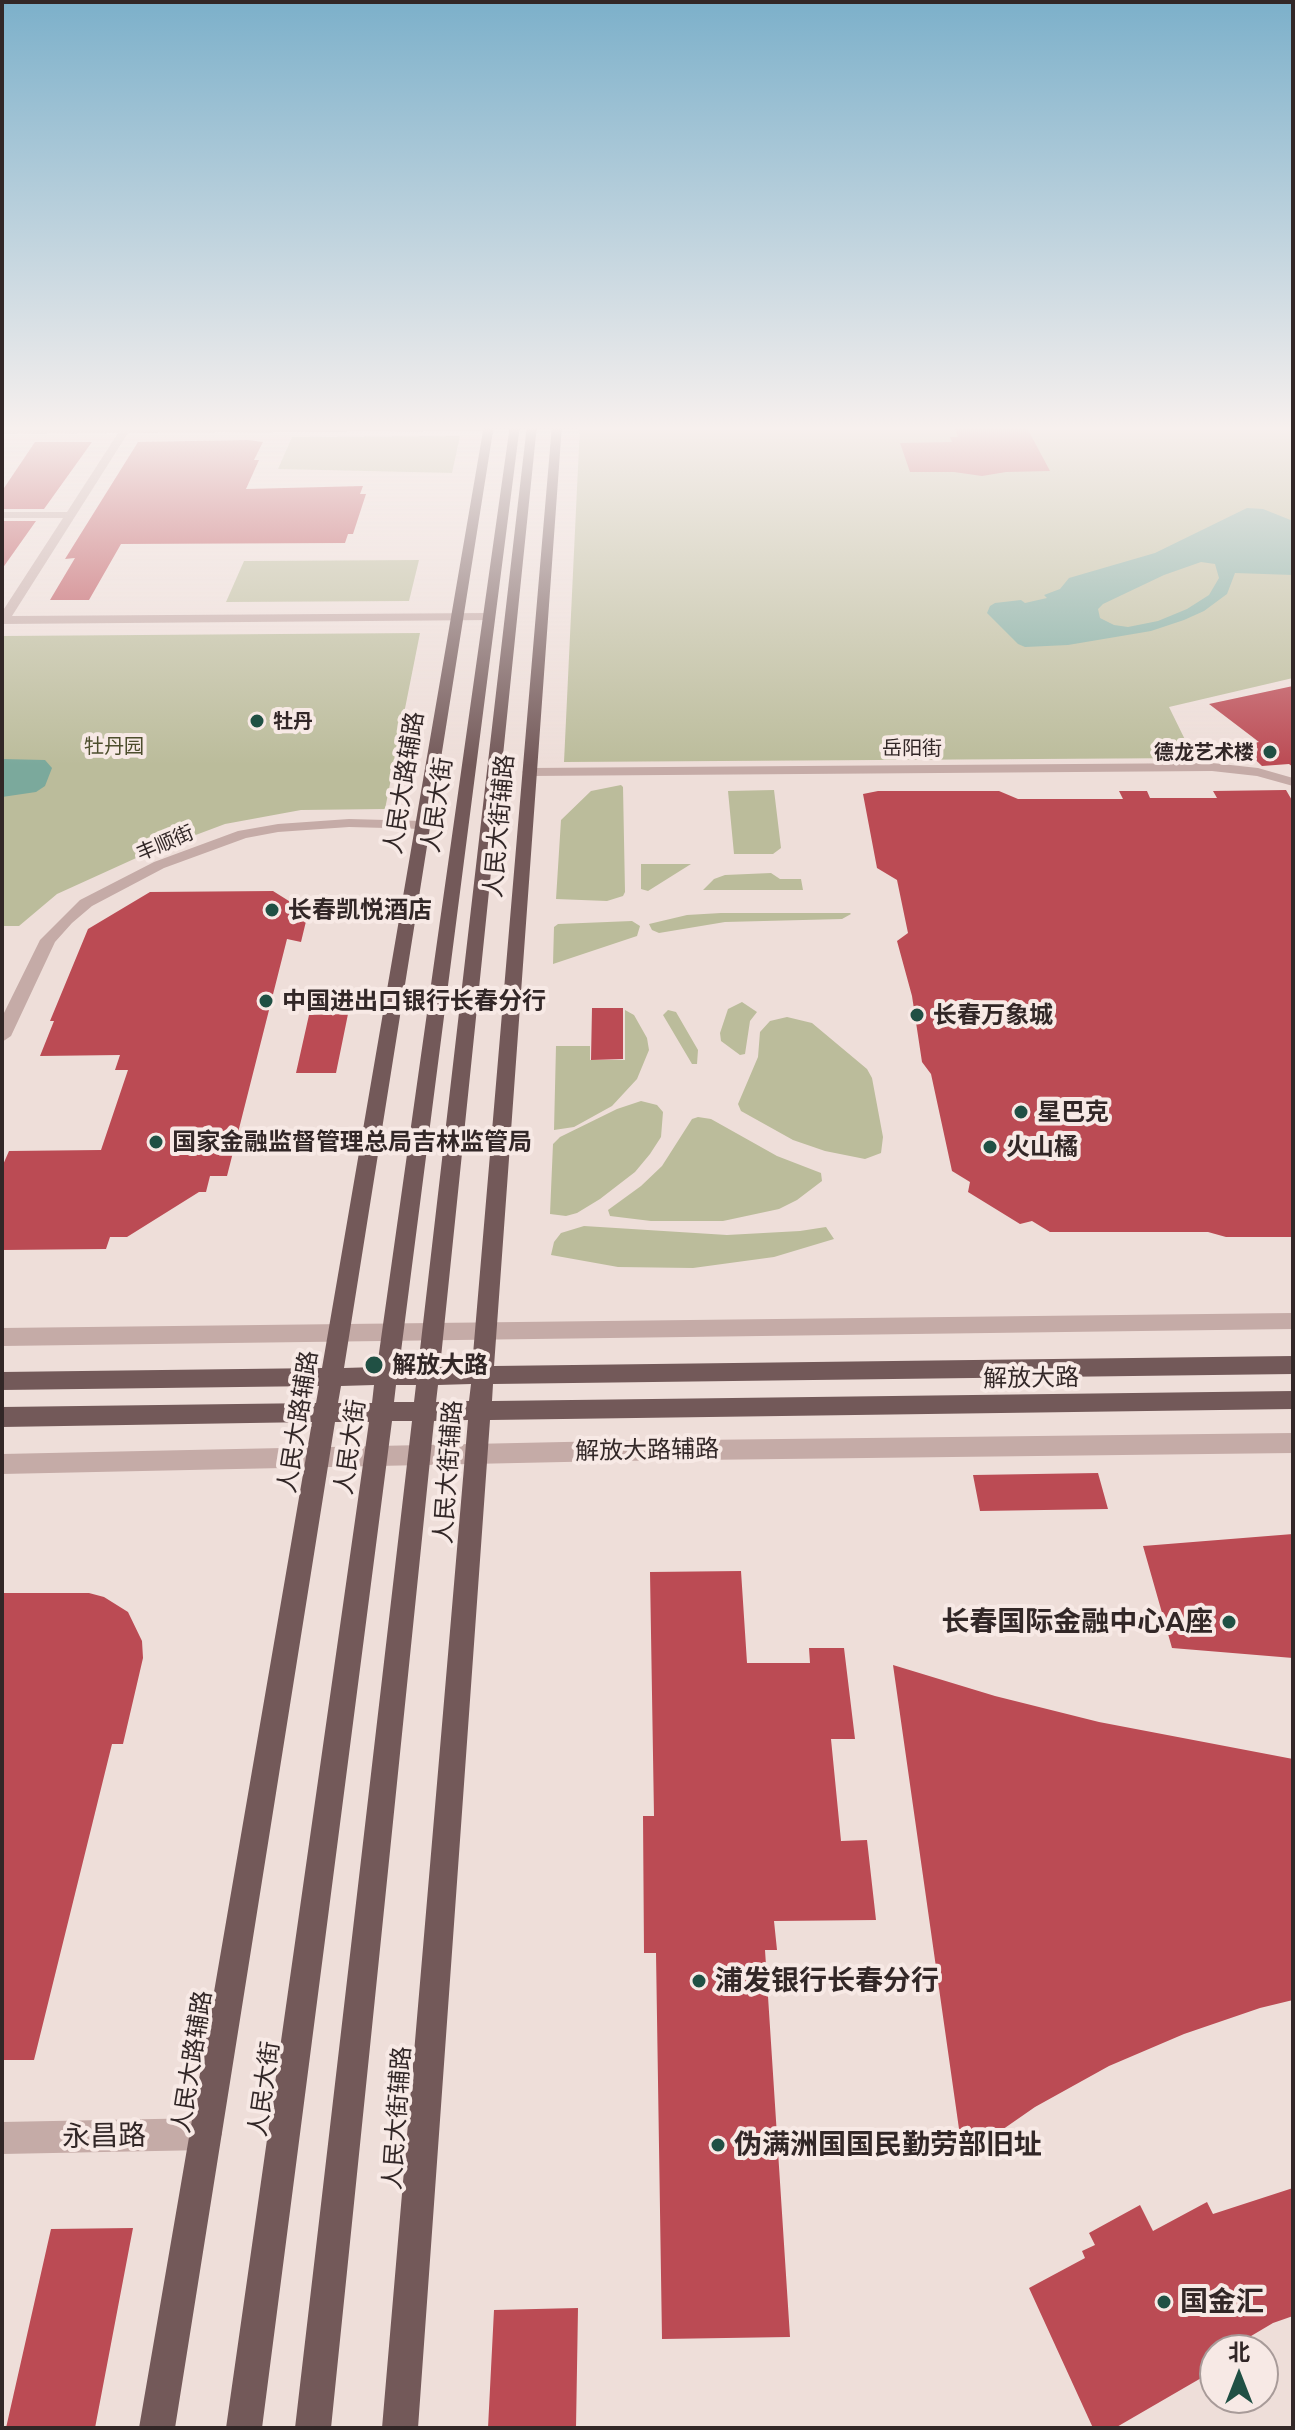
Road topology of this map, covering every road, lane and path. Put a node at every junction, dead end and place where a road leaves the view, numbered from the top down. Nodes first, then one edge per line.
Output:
1 (56, 538) edge
2 (470, 538) edge
3 (500, 538) edge
4 (520, 538) edge
5 (548, 538) edge
6 (457, 617) junction
7 (489, 617) junction
8 (2, 620) edge
9 (529, 772) junction
10 (1293, 782) edge
11 (423, 825) junction
12 (2, 1036) edge
13 (1293, 1321) edge
14 (432, 1333) junction
15 (484, 1333) junction
16 (339, 1334) junction
17 (392, 1334) junction
18 (2, 1337) edge
19 (1293, 1365) edge
20 (428, 1376) junction
21 (481, 1376) junction
22 (332, 1377) junction
23 (386, 1377) junction
24 (2, 1381) edge
25 (1293, 1400) edge
26 (478, 1411) junction
27 (424, 1412) junction
28 (326, 1413) junction
29 (381, 1413) junction
30 (2, 1417) edge
31 (1293, 1443) edge
32 (475, 1454) junction
33 (419, 1456) junction
34 (375, 1457) junction
35 (318, 1458) junction
36 (2, 1464) edge
37 (206, 2134) junction
38 (2, 2138) edge
39 (157, 2428) edge
40 (244, 2428) edge
41 (313, 2428) edge
42 (400, 2428) edge

1 - 8 street
2 - 6 main road, 人民大路辅路
3 - 7 main road, 人民大街
4 - 14 main road
5 - 9 main road, 人民大街辅路
6 - 7 street
6 - 8 street
6 - 11 main road, 人民大路辅路
7 - 17 main road, 人民大街
9 - 10 street, 岳阳街
9 - 15 main road, 人民大街辅路
11 - 12 street, 丰顺街
11 - 16 main road, 人民大路辅路
13 - 15 street
14 - 15 street
14 - 17 street
14 - 20 main road
15 - 21 main road, 人民大街辅路
16 - 17 street
16 - 18 street
16 - 22 main road, 人民大路辅路
17 - 23 main road, 人民大街
19 - 21 main road, 解放大路
20 - 21 main road, 解放大路
20 - 23 main road, 解放大路
20 - 27 main road
21 - 26 main road, 人民大街辅路
22 - 23 main road, 解放大路
22 - 24 main road, 解放大路
22 - 28 main road, 人民大路辅路
23 - 29 main road, 人民大街
25 - 26 main road, 解放大路
26 - 27 main road, 解放大路
26 - 32 main road, 人民大街辅路
27 - 29 main road, 解放大路
27 - 33 main road
28 - 29 main road, 解放大路
28 - 30 main road, 解放大路
28 - 35 main road, 人民大路辅路
29 - 34 main road, 人民大街
31 - 32 street, 解放大路辅路
32 - 33 street, 解放大路辅路
32 - 42 main road, 人民大街辅路
33 - 34 street, 解放大路辅路
33 - 41 main road
34 - 35 street, 解放大路辅路
34 - 40 main road, 人民大街
35 - 36 street, 解放大路辅路
35 - 37 main road, 人民大路辅路
37 - 38 street, 永昌路
37 - 39 main road, 人民大路辅路

